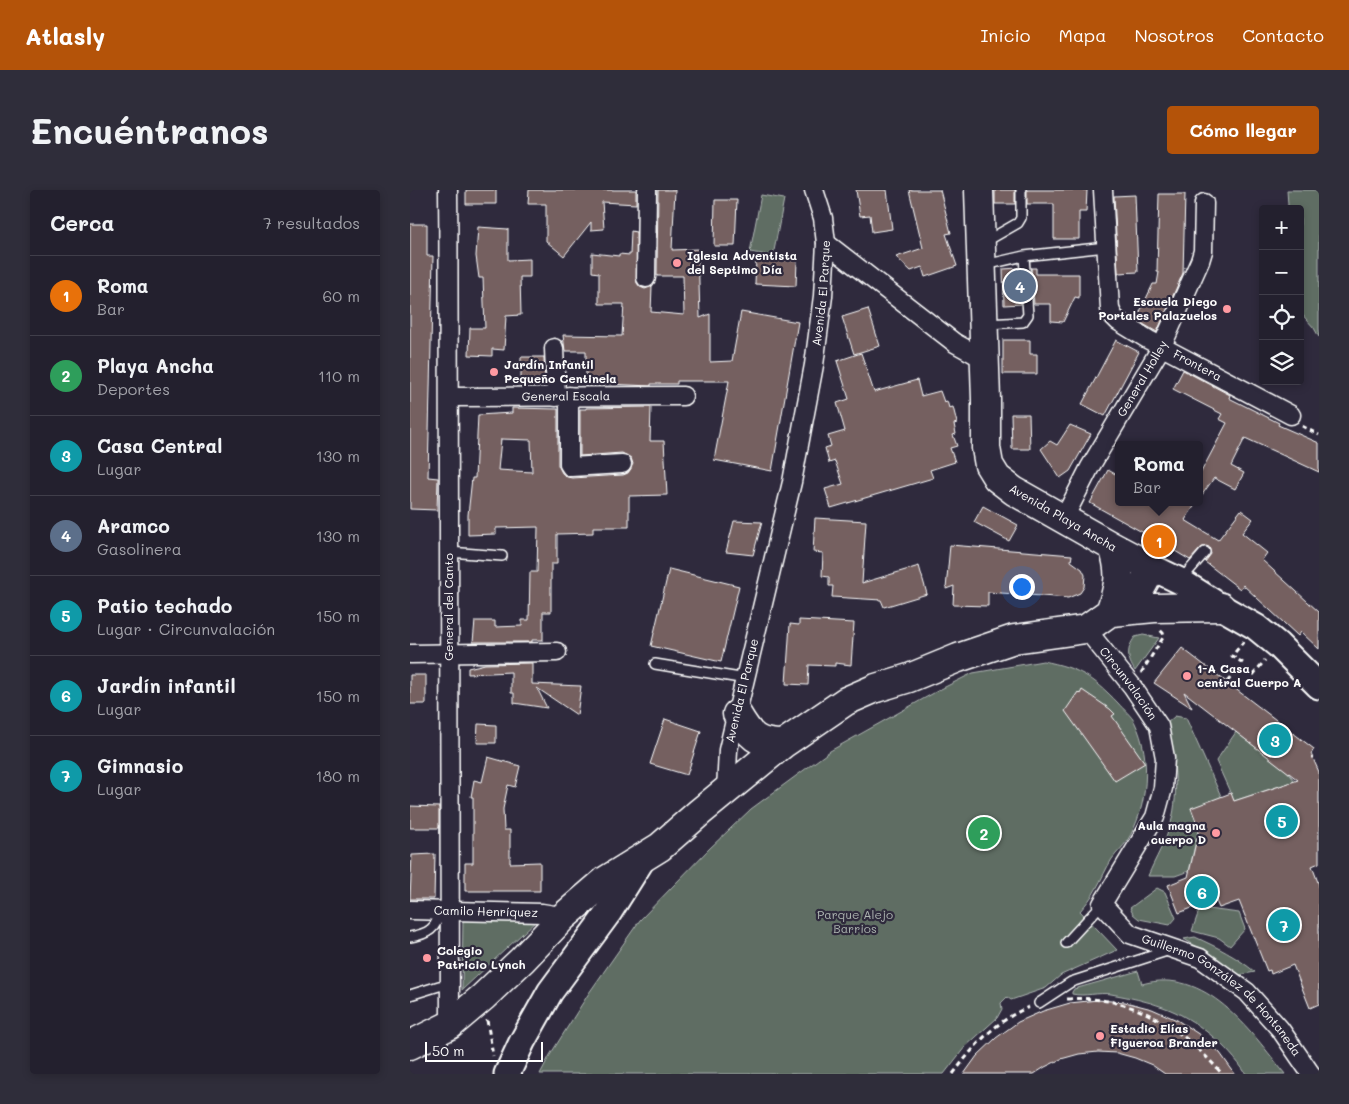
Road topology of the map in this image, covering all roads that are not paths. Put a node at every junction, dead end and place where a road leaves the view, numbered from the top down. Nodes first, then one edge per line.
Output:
1 (448, 190) edge
2 (647, 190) edge
3 (814, 190) edge
4 (979, 190) edge
5 (1021, 190) edge
6 (1103, 190) edge
7 (1204, 203) dead end
8 (826, 243) junction
9 (1106, 247) junction
10 (981, 255) junction
11 (1024, 256) junction
12 (646, 278) dead end
13 (984, 324) junction
14 (1162, 346) junction
15 (554, 348) dead end
16 (984, 359) junction
17 (562, 396) junction
18 (683, 396) dead end
19 (450, 397) junction
20 (1291, 415) dead end
21 (622, 464) dead end
22 (1064, 518) junction
23 (1113, 547) junction
24 (449, 552) junction
25 (1206, 552) dead end
26 (502, 556) dead end
27 (1149, 566) junction
28 (1180, 581) junction
29 (1221, 608) junction
30 (1100, 619) junction
31 (556, 652) dead end
32 (449, 653) junction
33 (410, 654) edge
34 (655, 664) dead end
35 (746, 679) junction
36 (1319, 686) edge
37 (737, 714) junction
38 (783, 744) junction
39 (726, 790) junction
40 (643, 858) junction
41 (1102, 904) junction
42 (410, 910) edge
43 (444, 910) junction
44 (562, 918) junction
45 (410, 936) edge
46 (1066, 943) dead end
47 (1174, 949) junction
48 (450, 985) junction
49 (410, 996) edge
50 (1039, 1003) road end
51 (450, 1025) junction
52 (410, 1044) edge
53 (501, 1069) edge
54 (1311, 1074) edge

1 - 19 street, General del Canto
2 - 12 street
3 - 8 street, Avenida El Parque
4 - 10 main road, Avenida Playa Ancha
5 - 10 lane
6 - 9 street, Frontera
7 - 14 street, General Holley
8 - 16 street
8 - 35 street, Avenida El Parque
9 - 11 lane
9 - 14 street, Frontera
10 - 11 lane
10 - 13 main road, Avenida Playa Ancha
11 - 13 lane
13 - 16 main road, Avenida Playa Ancha
14 - 20 street, Frontera
14 - 22 street, General Holley
15 - 17 street
16 - 22 main road, Avenida Playa Ancha
17 - 18 street, General Escala
17 - 19 street, General Escala
17 - 21 street
19 - 24 street, General del Canto
22 - 23 main road, Avenida Playa Ancha
23 - 27 main road, Avenida Playa Ancha
23 - 30 main road
24 - 26 lane
24 - 32 street, General del Canto
25 - 28 lane
27 - 28 street, Avenida Playa Ancha
27 - 30 main road
28 - 29 street, Avenida Playa Ancha
29 - 30 main road
29 - 36 street, Avenida Playa Ancha
30 - 38 main road
30 - 41 street, Circunvalación
31 - 32 street
32 - 33 street
32 - 43 street, General del Canto
34 - 35 lane
35 - 37 street, Avenida El Parque
37 - 38 main road
37 - 39 street, Avenida El Parque
38 - 39 main road
39 - 40 main road
40 - 44 main road
40 - 53 street
41 - 46 lane
41 - 47 street, Guillermo González de Hontaneda
42 - 43 street, Camilo Henríquez
43 - 44 street, Camilo Henríquez
43 - 45 lane
43 - 48 street, General del Canto
44 - 51 main road
47 - 50 lane
47 - 54 street, Guillermo González de Hontaneda
48 - 49 lane
48 - 51 street, General del Canto
51 - 52 main road

